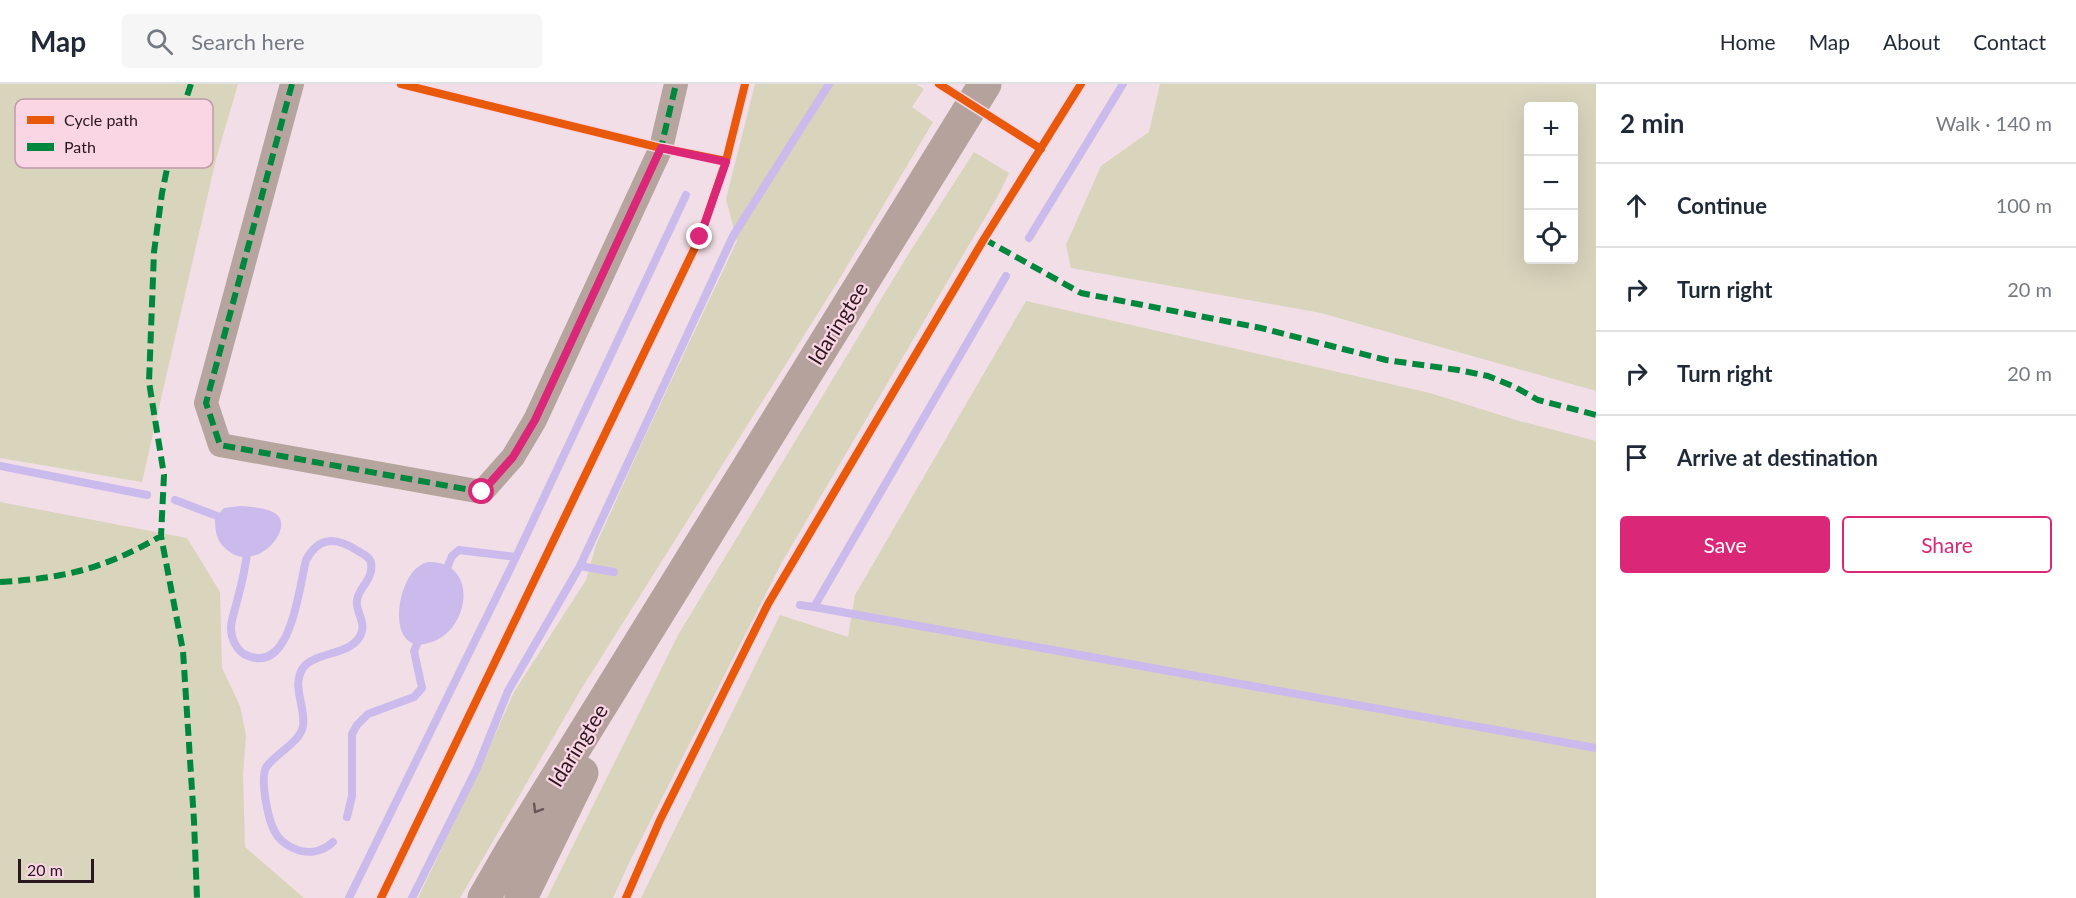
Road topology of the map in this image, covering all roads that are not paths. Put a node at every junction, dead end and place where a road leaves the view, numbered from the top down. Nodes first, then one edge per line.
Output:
1 (292, 84) edge
2 (676, 84) edge
3 (985, 84) edge
4 (690, 563) junction
5 (484, 898) edge
6 (521, 898) edge

1 - 2 street
3 - 4 main road, Idaringtee
4 -> 5 main road, Idaringtee
4 - 6 main road, Idaringtee

